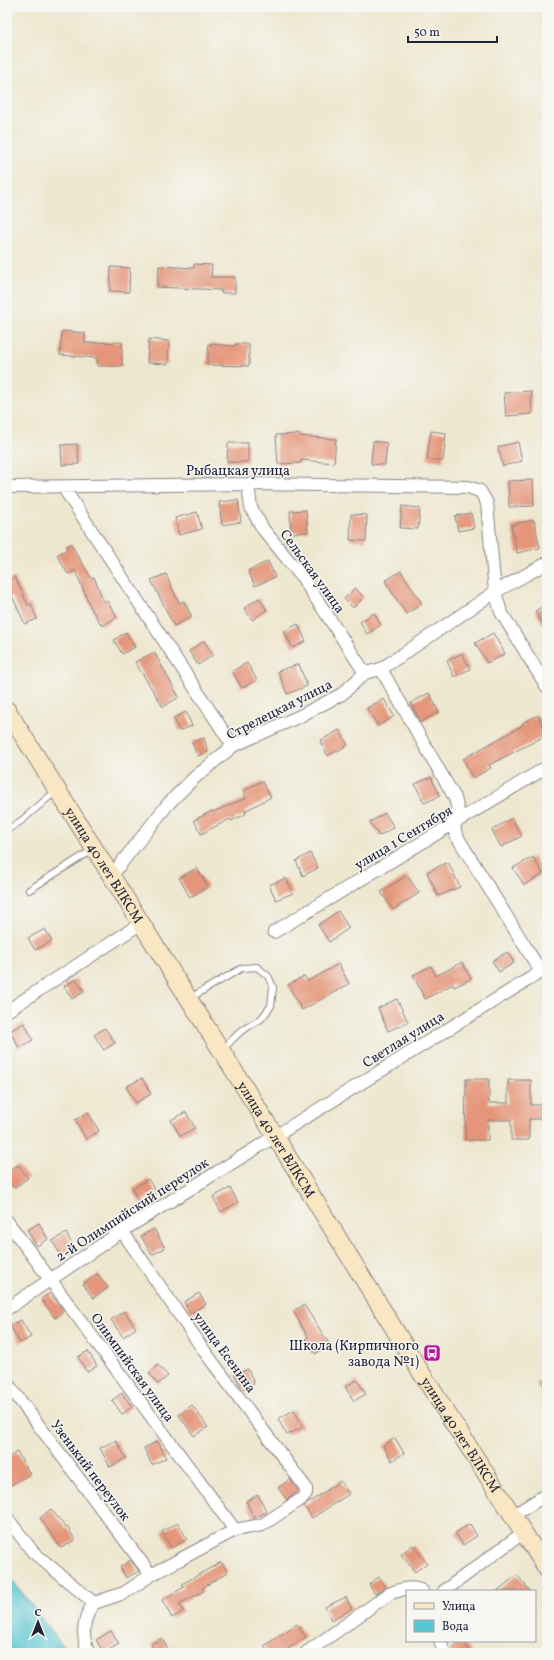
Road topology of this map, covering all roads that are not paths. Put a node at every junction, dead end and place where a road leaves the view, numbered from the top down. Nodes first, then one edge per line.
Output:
1 (248, 484) junction
2 (7, 487) edge
3 (63, 487) junction
4 (547, 563) edge
5 (495, 592) junction
6 (381, 669) junction
7 (365, 673) junction
8 (547, 687) edge
9 (7, 710) edge
10 (233, 746) junction
11 (547, 767) edge
12 (57, 790) junction
13 (454, 825) junction
14 (7, 830) edge
15 (94, 849) junction
16 (111, 876) junction
17 (29, 890) dead end
18 (140, 924) junction
19 (274, 932) dead end
20 (544, 970) edge
21 (188, 999) junction
22 (7, 1011) edge
23 (221, 1051) junction
24 (275, 1136) junction
25 (7, 1221) edge
26 (122, 1231) junction
27 (51, 1281) junction
28 (7, 1308) edge
29 (7, 1383) edge
30 (547, 1494) edge
31 (514, 1515) junction
32 (7, 1518) edge
33 (235, 1530) junction
34 (524, 1532) junction
35 (547, 1569) edge
36 (151, 1575) junction
37 (420, 1590) edge
38 (445, 1590) edge
39 (94, 1603) junction
40 (440, 1642) edge
41 (322, 1648) edge
42 (89, 1653) edge
43 (306, 1653) edge
44 (444, 1653) edge

1 - 3 street, Рыбацкая улица
1 - 5 street, Рыбацкая улица
1 - 7 street, Сельская улица
2 - 3 street, Рыбацкая улица
3 - 10 street
4 - 5 street, Стрелецкая улица
5 - 6 street, Стрелецкая улица
5 - 8 street
6 - 7 street, Стрелецкая улица
6 - 13 street
7 - 10 street, Стрелецкая улица
9 - 12 street, улица 40 лет ВЛКСМ
10 - 16 street, Стрелецкая улица
11 - 13 street, улица 1 Сентября
12 - 14 lane
12 - 15 street, улица 40 лет ВЛКСМ
13 - 19 street, улица 1 Сентября
13 - 20 street
15 - 16 street, улица 40 лет ВЛКСМ
15 - 17 lane
16 - 18 street, улица 40 лет ВЛКСМ
18 - 21 street, улица 40 лет ВЛКСМ
18 - 22 street
20 - 24 street, Светлая улица
21 - 23 street, улица 40 лет ВЛКСМ
21 - 23 lane
23 - 24 street, улица 40 лет ВЛКСМ
24 - 26 street, 2-й Олимпийский переулок
24 - 31 street, улица 40 лет ВЛКСМ
25 - 27 street, Олимпийская улица
26 - 27 street, 2-й Олимпийский переулок
26 - 33 street, улица Есенина
27 - 28 street, 2-й Олимпийский переулок
27 - 33 street, Олимпийская улица
29 - 36 street, Узенький переулок
30 - 31 street
31 - 34 street, улица 40 лет ВЛКСМ
32 - 39 street
33 - 36 street
34 - 35 street, улица 40 лет ВЛКСМ
34 - 38 street
36 - 39 street
37 - 41 street
39 - 42 street
40 - 44 street
41 - 43 street

